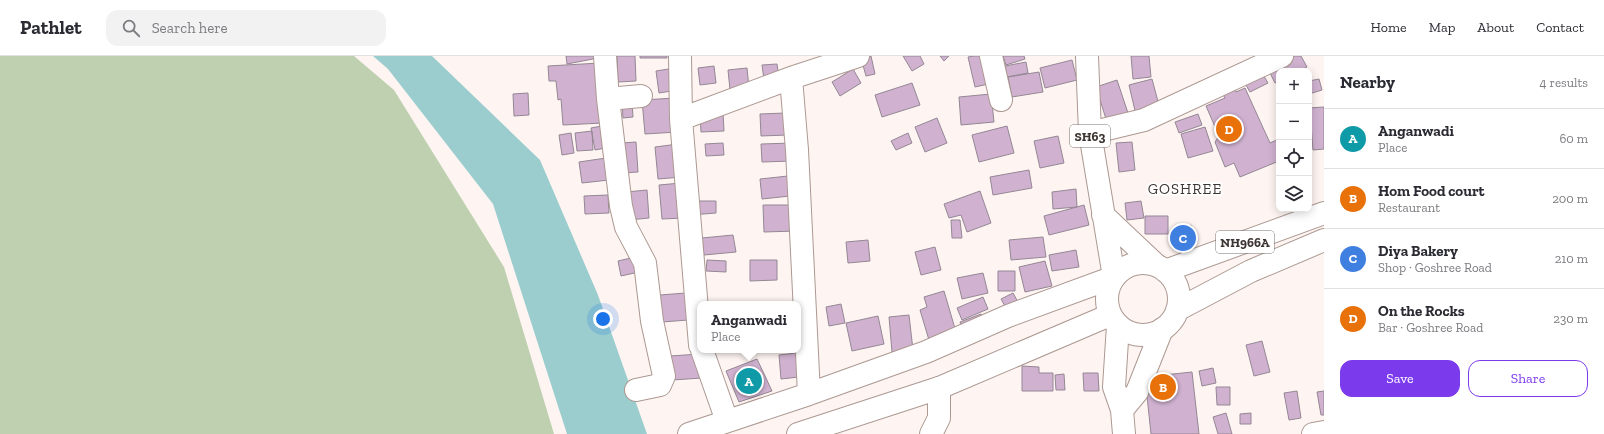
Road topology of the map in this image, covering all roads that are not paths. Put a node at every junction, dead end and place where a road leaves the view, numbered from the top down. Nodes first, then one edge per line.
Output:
1 (605, 56) edge
2 (680, 56) edge
3 (858, 56) edge
4 (991, 56) edge
5 (1087, 56) edge
6 (1282, 56) edge
7 (791, 78) junction
8 (641, 96) dead end
9 (608, 99) junction
10 (1001, 100) dead end
11 (681, 119) junction
12 (1090, 133) junction
13 (1324, 212) edge
14 (1103, 215) junction
15 (1324, 240) edge
16 (1160, 267) junction
17 (1114, 277) junction
18 (697, 309) edge
19 (1177, 310) junction
20 (1114, 320) junction
21 (1162, 329) junction
22 (703, 353) edge
23 (939, 388) junction
24 (636, 390) dead end
25 (809, 394) junction
26 (1122, 410) junction
27 (727, 421) junction
28 (1324, 432) edge
29 (689, 434) edge
30 (798, 434) edge
31 (931, 434) edge
32 (1124, 434) edge
33 (1313, 434) edge

1 - 9 main road
2 - 11 main road
3 - 7 main road
4 - 10 main road
5 - 12 main road, SH63
6 - 12 main road
7 - 11 main road
7 - 25 main road
8 - 9 main road
9 - 24 main road
11 - 18 main road
12 - 14 main road, SH63
13 - 16 main road, NH966A
14 - 16 main road
14 - 17 main road, SH63
15 - 19 main road, NH966A
16 - 17 main road, NH966A
16 - 19 main road
17 - 20 main road
17 - 25 main road
19 - 21 main road, NH966A
20 - 21 main road
20 - 23 main road
20 - 26 main road
21 - 26 main road
22 - 27 main road
23 - 30 main road
23 - 31 main road
25 - 27 main road
26 - 32 main road
27 - 29 main road
28 - 33 main road

